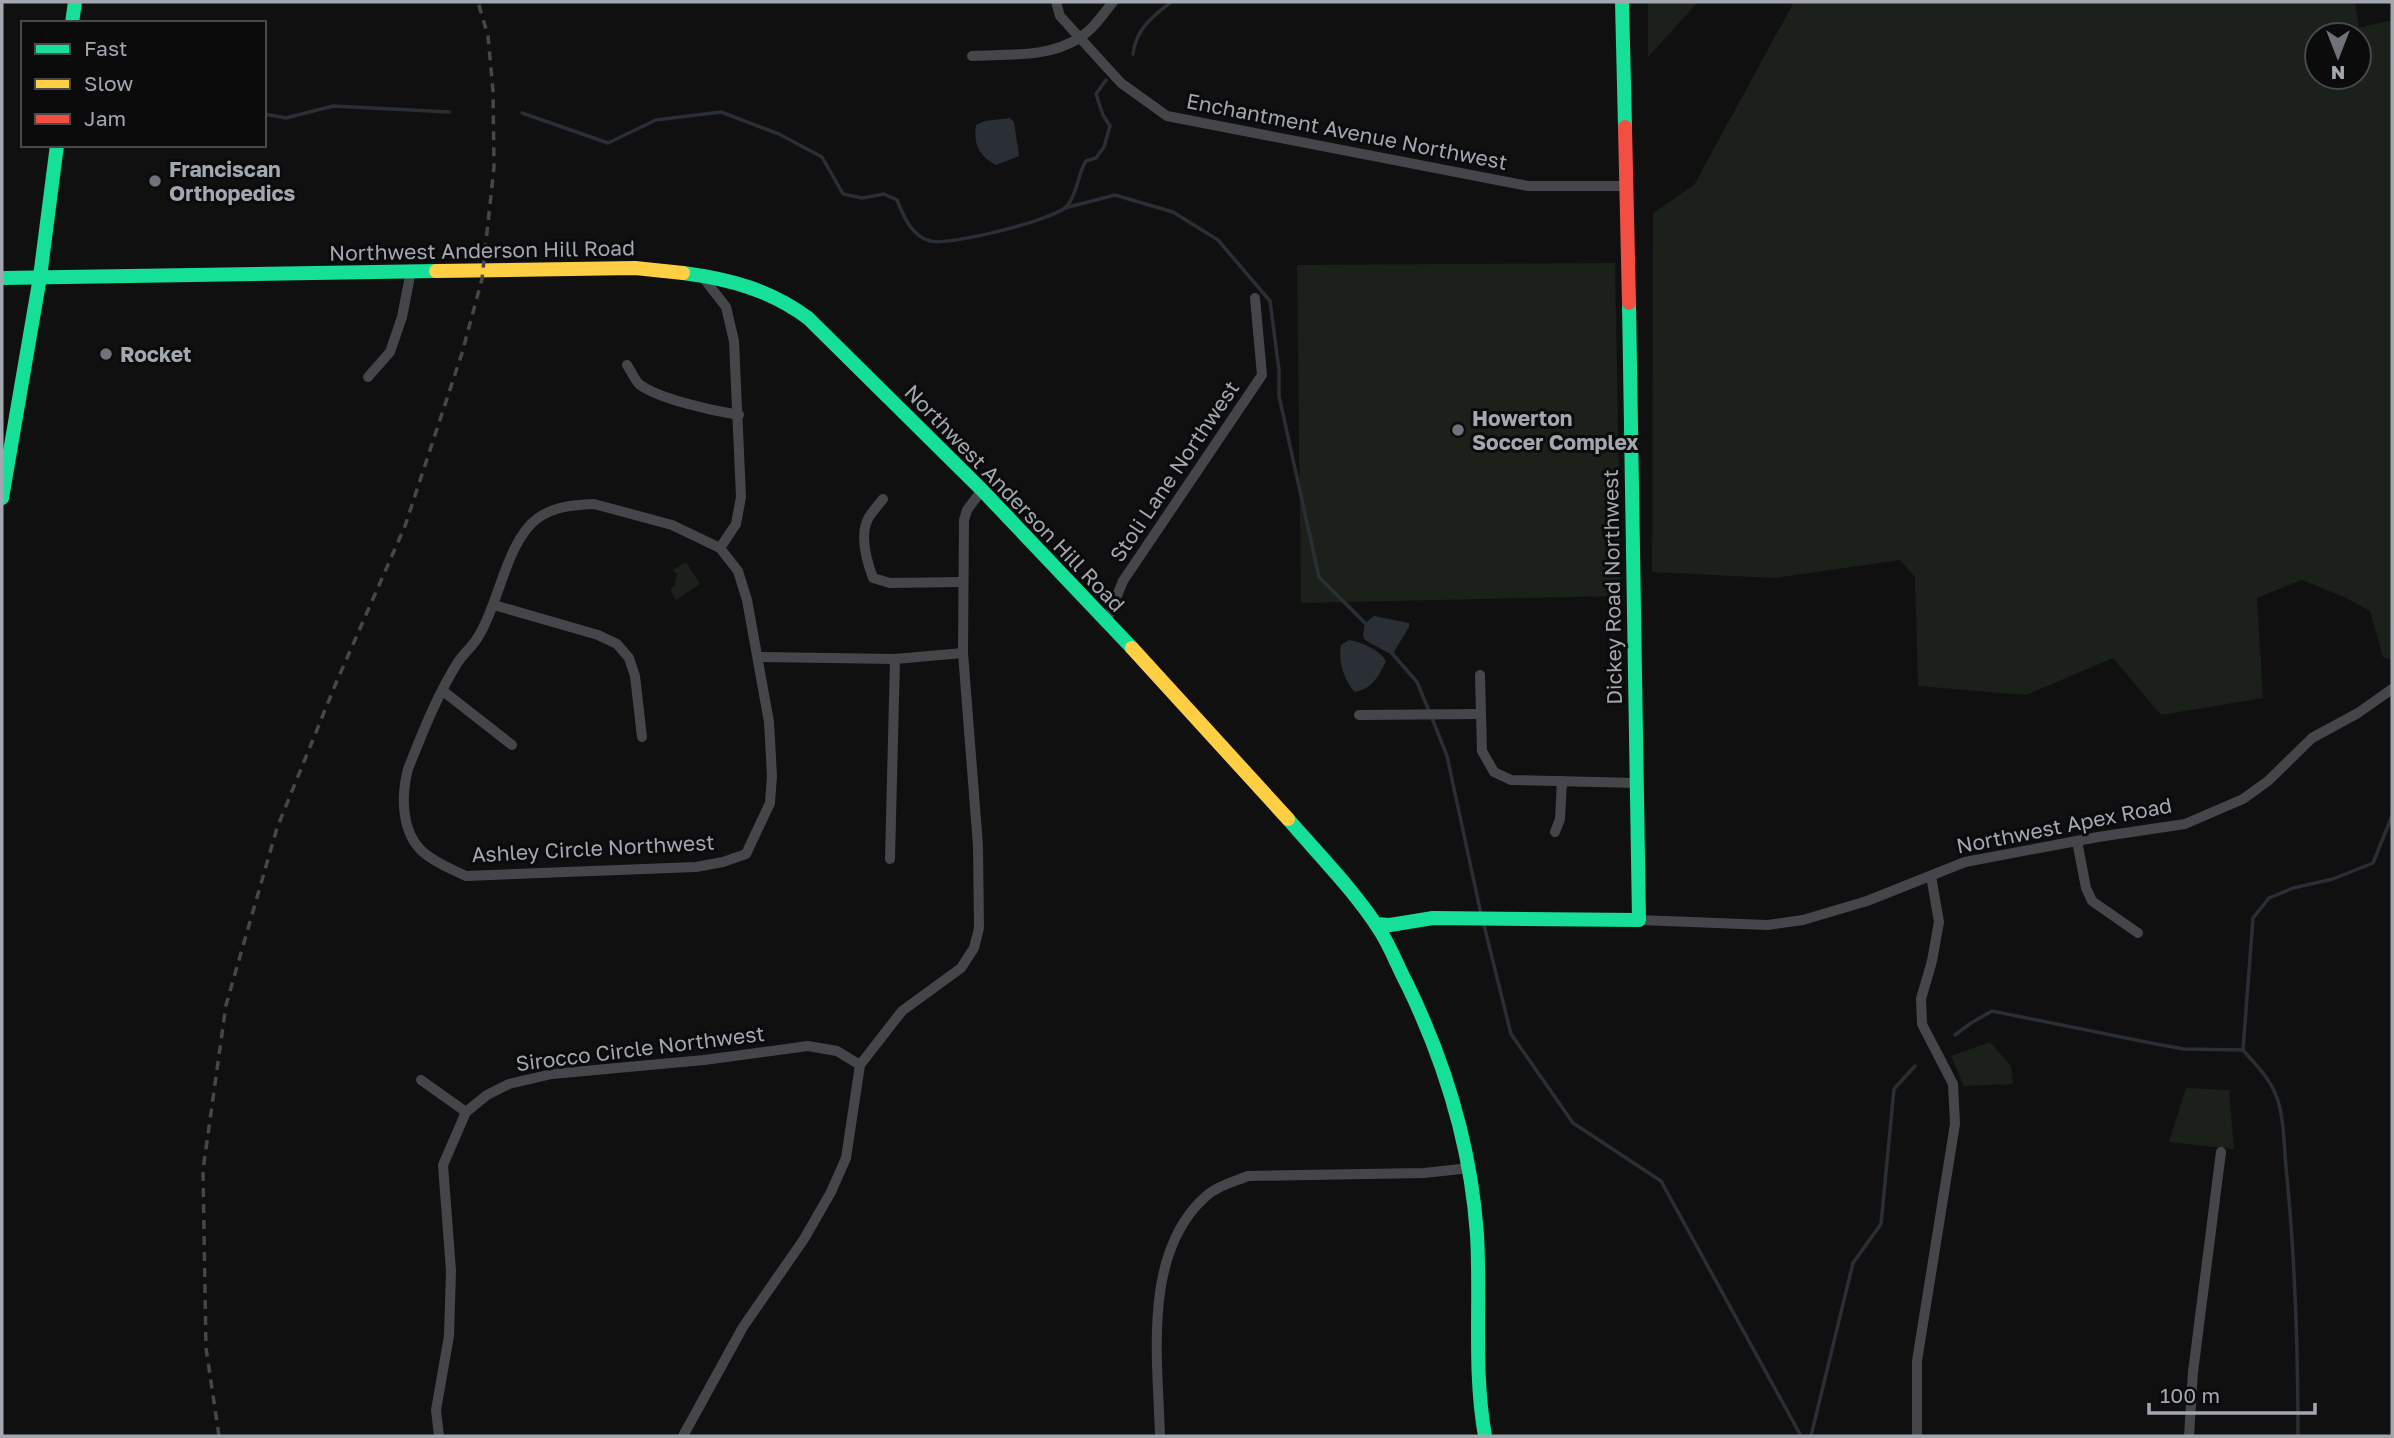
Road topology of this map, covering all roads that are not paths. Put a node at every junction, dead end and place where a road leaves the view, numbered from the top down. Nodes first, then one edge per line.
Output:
1 (75, 2) edge
2 (1056, 2) edge
3 (1113, 2) edge
4 (1622, 2) edge
5 (72, 21) edge
6 (1080, 38) junction
7 (972, 56) dead end
8 (57, 147) edge
9 (1627, 186) junction
10 (411, 271) junction
11 (702, 276) junction
12 (40, 277) junction
13 (2, 278) edge
14 (1255, 298) dead end
15 (627, 365) dead end
16 (368, 377) dead end
17 (739, 415) junction
18 (982, 490) junction
19 (2, 498) edge
20 (883, 499) dead end
21 (720, 548) junction
22 (963, 582) junction
23 (494, 605) junction
24 (1106, 622) junction
25 (963, 653) junction
26 (758, 657) junction
27 (895, 659) junction
28 (1480, 675) dead end
29 (2392, 690) edge
30 (443, 691) junction
31 (1481, 714) junction
32 (1359, 715) dead end
33 (642, 737) dead end
34 (512, 745) dead end
35 (1562, 781) junction
36 (1637, 783) junction
37 (1555, 832) dead end
38 (2077, 841) junction
39 (890, 859) dead end
40 (1931, 876) junction
41 (1639, 920) junction
42 (1376, 924) junction
43 (2138, 933) dead end
44 (860, 1065) junction
45 (421, 1080) dead end
46 (466, 1112) junction
47 (2221, 1152) dead end
48 (1471, 1168) junction
49 (439, 1436) edge
50 (682, 1436) edge
51 (1160, 1436) edge
52 (1485, 1436) edge
53 (1917, 1436) edge
54 (2189, 1436) edge

1 - 5 main road
2 - 6 street, Enchantment Avenue Northwest
3 - 6 street
4 - 9 main road, Dickey Road Northwest
6 - 7 street
6 - 9 street, Enchantment Avenue Northwest
8 - 12 main road
9 - 36 main road, Dickey Road Northwest
10 - 11 main road, Northwest Anderson Hill Road
10 - 12 main road, Northwest Anderson Hill Road
10 - 16 street
11 - 17 street
11 - 18 main road, Northwest Anderson Hill Road
12 - 13 main road, Northwest Anderson Hill Road
12 - 19 main road
14 - 24 street, Stoli Lane Northwest
15 - 17 street
17 - 21 street
18 - 22 street
18 - 24 main road, Northwest Anderson Hill Road
20 - 22 street
21 - 23 street, Ashley Circle Northwest
21 - 26 street, Ashley Circle Northwest
22 - 25 street
23 - 30 street, Ashley Circle Northwest
23 - 33 street
24 - 42 main road, Northwest Anderson Hill Road
25 - 27 street
25 - 44 street
26 - 27 street
26 - 30 street, Ashley Circle Northwest
27 - 39 street
28 - 31 street
29 - 38 street, Northwest Apex Road
30 - 34 street
31 - 32 street
31 - 35 street
35 - 36 street
35 - 37 street
36 - 41 main road, Dickey Road Northwest
38 - 40 street, Northwest Apex Road
38 - 43 street
40 - 41 street, Northwest Apex Road
40 - 53 street
41 - 42 main road, Northwest Apex Road
42 - 48 main road, Northwest Anderson Hill Road
44 - 46 street, Sirocco Circle Northwest
44 - 50 street
45 - 46 street
46 - 49 street
47 - 54 street
48 - 51 street
48 - 52 main road, Northwest Anderson Hill Road

